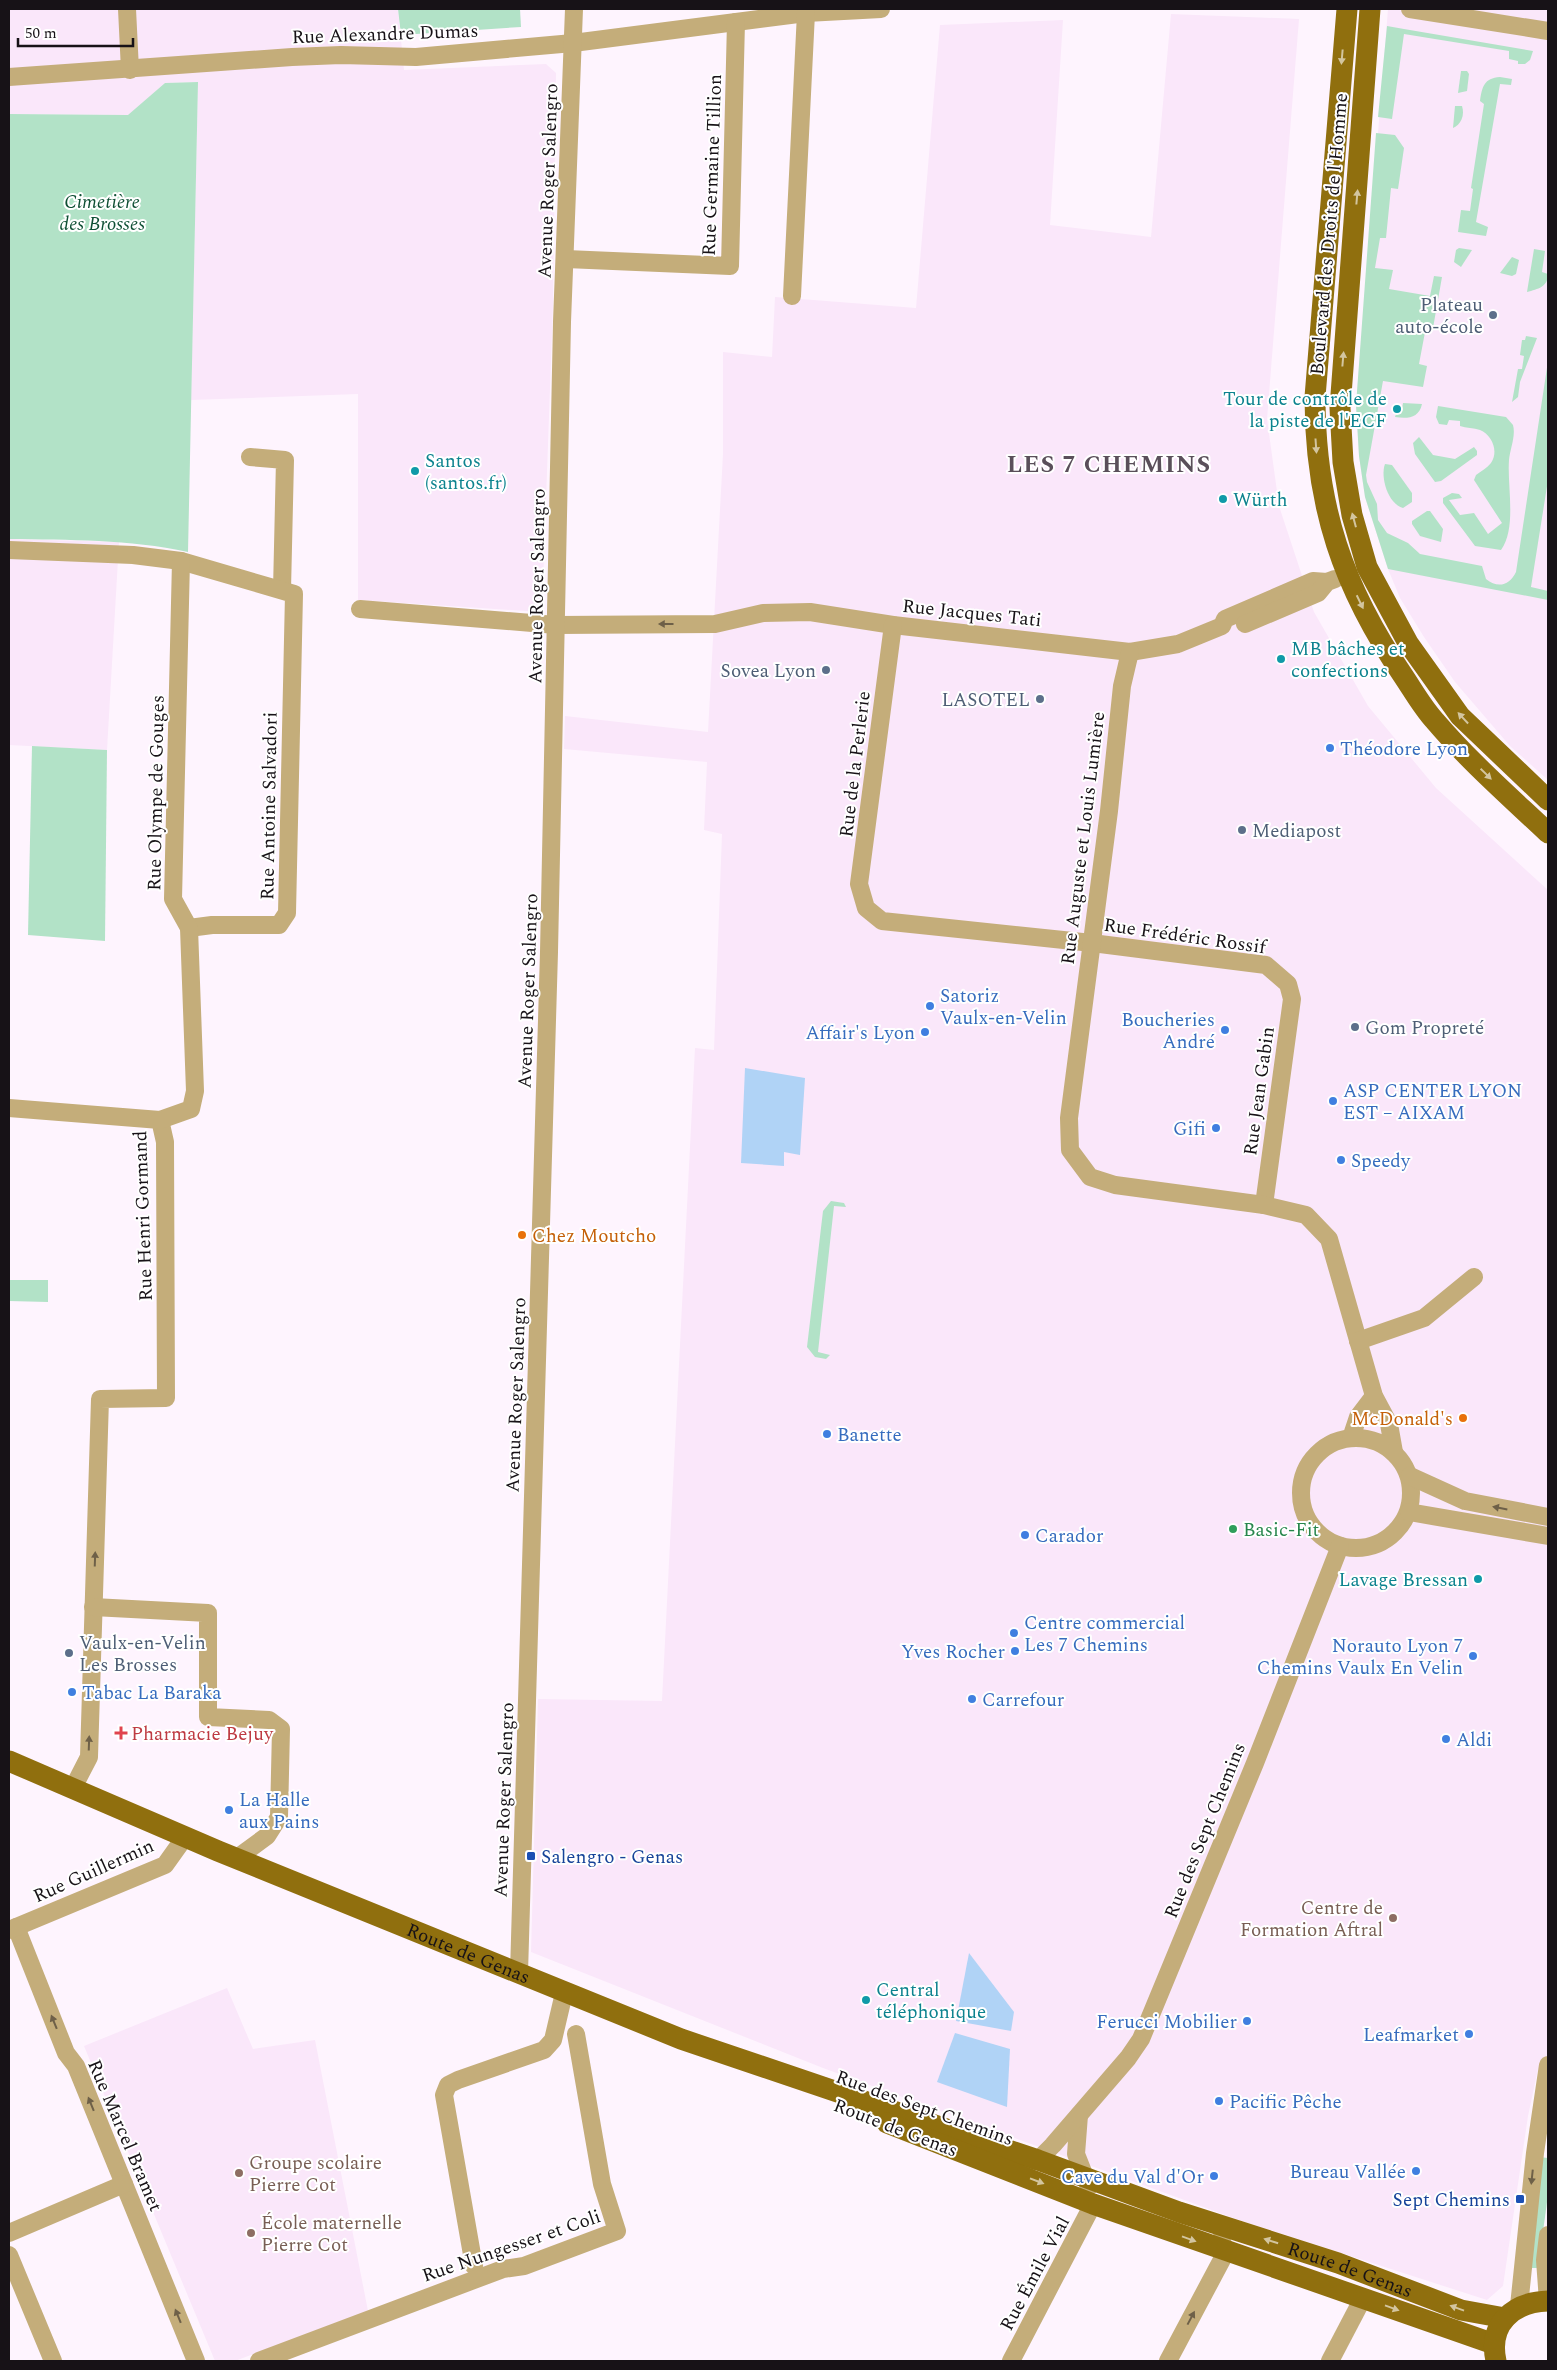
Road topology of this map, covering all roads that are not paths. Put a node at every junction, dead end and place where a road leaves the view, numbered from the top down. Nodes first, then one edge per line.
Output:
1 (127, 9) edge
2 (574, 9) edge
3 (882, 9) edge
4 (1346, 9) edge
5 (1370, 9) edge
6 (1410, 9) edge
7 (806, 14) junction
8 (732, 17) edge
9 (1548, 31) edge
10 (573, 43) junction
11 (130, 70) junction
12 (9, 78) edge
13 (566, 259) junction
14 (792, 296) dead end
15 (250, 457) dead end
16 (9, 550) edge
17 (181, 561) junction
18 (1367, 567) junction
19 (1337, 579) junction
20 (288, 592) junction
21 (360, 609) dead end
22 (556, 625) junction
23 (893, 625) junction
24 (1130, 652) junction
25 (1548, 800) edge
26 (1548, 833) edge
27 (866, 908) joint
28 (189, 928) junction
29 (1092, 943) junction
30 (1288, 984) joint
31 (9, 1108) edge
32 (160, 1120) junction
33 (1264, 1205) junction
34 (1474, 1277) dead end
35 (1358, 1341) junction
36 (1374, 1396) junction
37 (1351, 1438) junction
38 (1394, 1452) junction
39 (1410, 1476) junction
40 (1409, 1512) junction
41 (1548, 1517) edge
42 (1548, 1536) edge
43 (1340, 1546) junction
44 (93, 1607) junction
45 (9, 1761) edge
46 (73, 1788) junction
47 (186, 1837) junction
48 (237, 1858) junction
49 (12, 1928) edge
50 (519, 1973) junction
51 (564, 1993) junction
52 (576, 2034) dead end
53 (700, 2045) junction
54 (1548, 2065) edge
55 (796, 2088) junction
56 (1079, 2115) junction
57 (1543, 2129) edge
58 (1038, 2160) junction
59 (1086, 2178) junction
60 (124, 2184) junction
61 (1094, 2204) junction
62 (1188, 2214) junction
63 (9, 2233) edge
64 (1548, 2235) edge
65 (1226, 2252) junction
66 (9, 2255) edge
67 (474, 2266) dead end
68 (1363, 2298) junction
69 (1548, 2301) edge
70 (1512, 2312) junction
71 (1495, 2353) edge
72 (53, 2361) edge
73 (196, 2361) edge
74 (259, 2361) edge
75 (1011, 2361) edge
76 (1168, 2361) edge
77 (1330, 2361) edge

1 - 11 street
2 - 10 street, Avenue Roger Salengro
3 - 7 street, Rue Alexandre Dumas
4 -> 19 main road, Boulevard des Droits de l'Homme
18 -> 5 main road, Boulevard des Droits de l'Homme
6 - 9 street
7 - 8 street, Rue Alexandre Dumas
7 - 14 street
8 - 10 street, Rue Alexandre Dumas
8 - 13 street, Rue Germaine Tillion
10 - 11 street, Rue Alexandre Dumas
10 - 13 street, Avenue Roger Salengro
11 - 12 street, Rue Alexandre Dumas
13 - 22 street, Avenue Roger Salengro
15 - 20 street
16 - 17 street
17 - 20 street
17 - 28 street, Rue Olympe de Gouges
18 - 19 street, Rue Jacques Tati
25 -> 18 main road, Boulevard des Droits de l'Homme
19 - 24 street, Rue Jacques Tati
19 -> 26 main road, Boulevard des Droits de l'Homme
20 - 28 street, Rue Antoine Salvadori
21 - 22 street, Rue Jacques Tati
23 -> 22 street, Rue Jacques Tati
22 - 50 street, Avenue Roger Salengro
23 - 24 street, Rue Jacques Tati
23 - 27 street, Rue de la Perlerie
24 - 29 street, Rue Auguste et Louis Lumière
27 - 29 street, Rue Frédéric Rossif
28 - 32 street, Rue Olympe de Gouges
29 - 30 street, Rue Frédéric Rossif
29 - 33 street, Rue Auguste et Louis Lumière
30 - 33 street, Rue Jean Gabin
31 - 32 street, Rue Henri Gormand
44 -> 32 street, Rue Henri Gormand
33 - 35 street, Rue Auguste et Louis Lumière
34 - 35 street
35 - 36 street, Rue Auguste et Louis Lumière
36 - 37 street
36 - 38 street, Rue Auguste et Louis Lumière
37 - 38 street
37 - 43 street
38 - 39 street
39 - 40 street
41 -> 39 street
40 - 42 street
40 - 43 street
43 - 56 street, Rue des Sept Chemins
46 -> 44 street
44 - 48 street
45 - 46 main road, Route de Genas
46 - 47 main road, Route de Genas
47 - 48 main road, Route de Genas
47 - 49 street, Rue Guillermin
48 - 50 main road, Route de Genas
60 -> 49 street, Rue Marcel Bramet
50 - 51 main road, Route de Genas
51 - 53 main road, Route de Genas
51 - 67 street, Rue Nungesser et Coli
52 - 74 street, Rue Nungesser et Coli
53 - 55 main road, Route de Genas
53 - 58 main road, Route de Genas
54 - 57 street
55 - 58 street, Rue des Sept Chemins
55 -> 61 main road, Route de Genas
56 - 58 street, Rue des Sept Chemins
56 - 59 street
57 -> 70 street
58 - 59 main road, Route de Genas
59 - 61 street
59 - 62 main road, Route de Genas
60 - 63 street
73 -> 60 street, Rue Marcel Bramet
61 - 62 street, Route de Genas
61 -> 65 main road, Route de Genas
61 - 75 street, Rue Émile Vial
62 - 65 street, Route de Genas
70 -> 62 main road, Route de Genas
64 - 69 street
65 - 68 main road, Route de Genas
76 -> 65 street
66 - 72 street
68 -> 71 main road, Route de Genas
68 - 77 street
69 - 70 main road
70 - 71 main road

